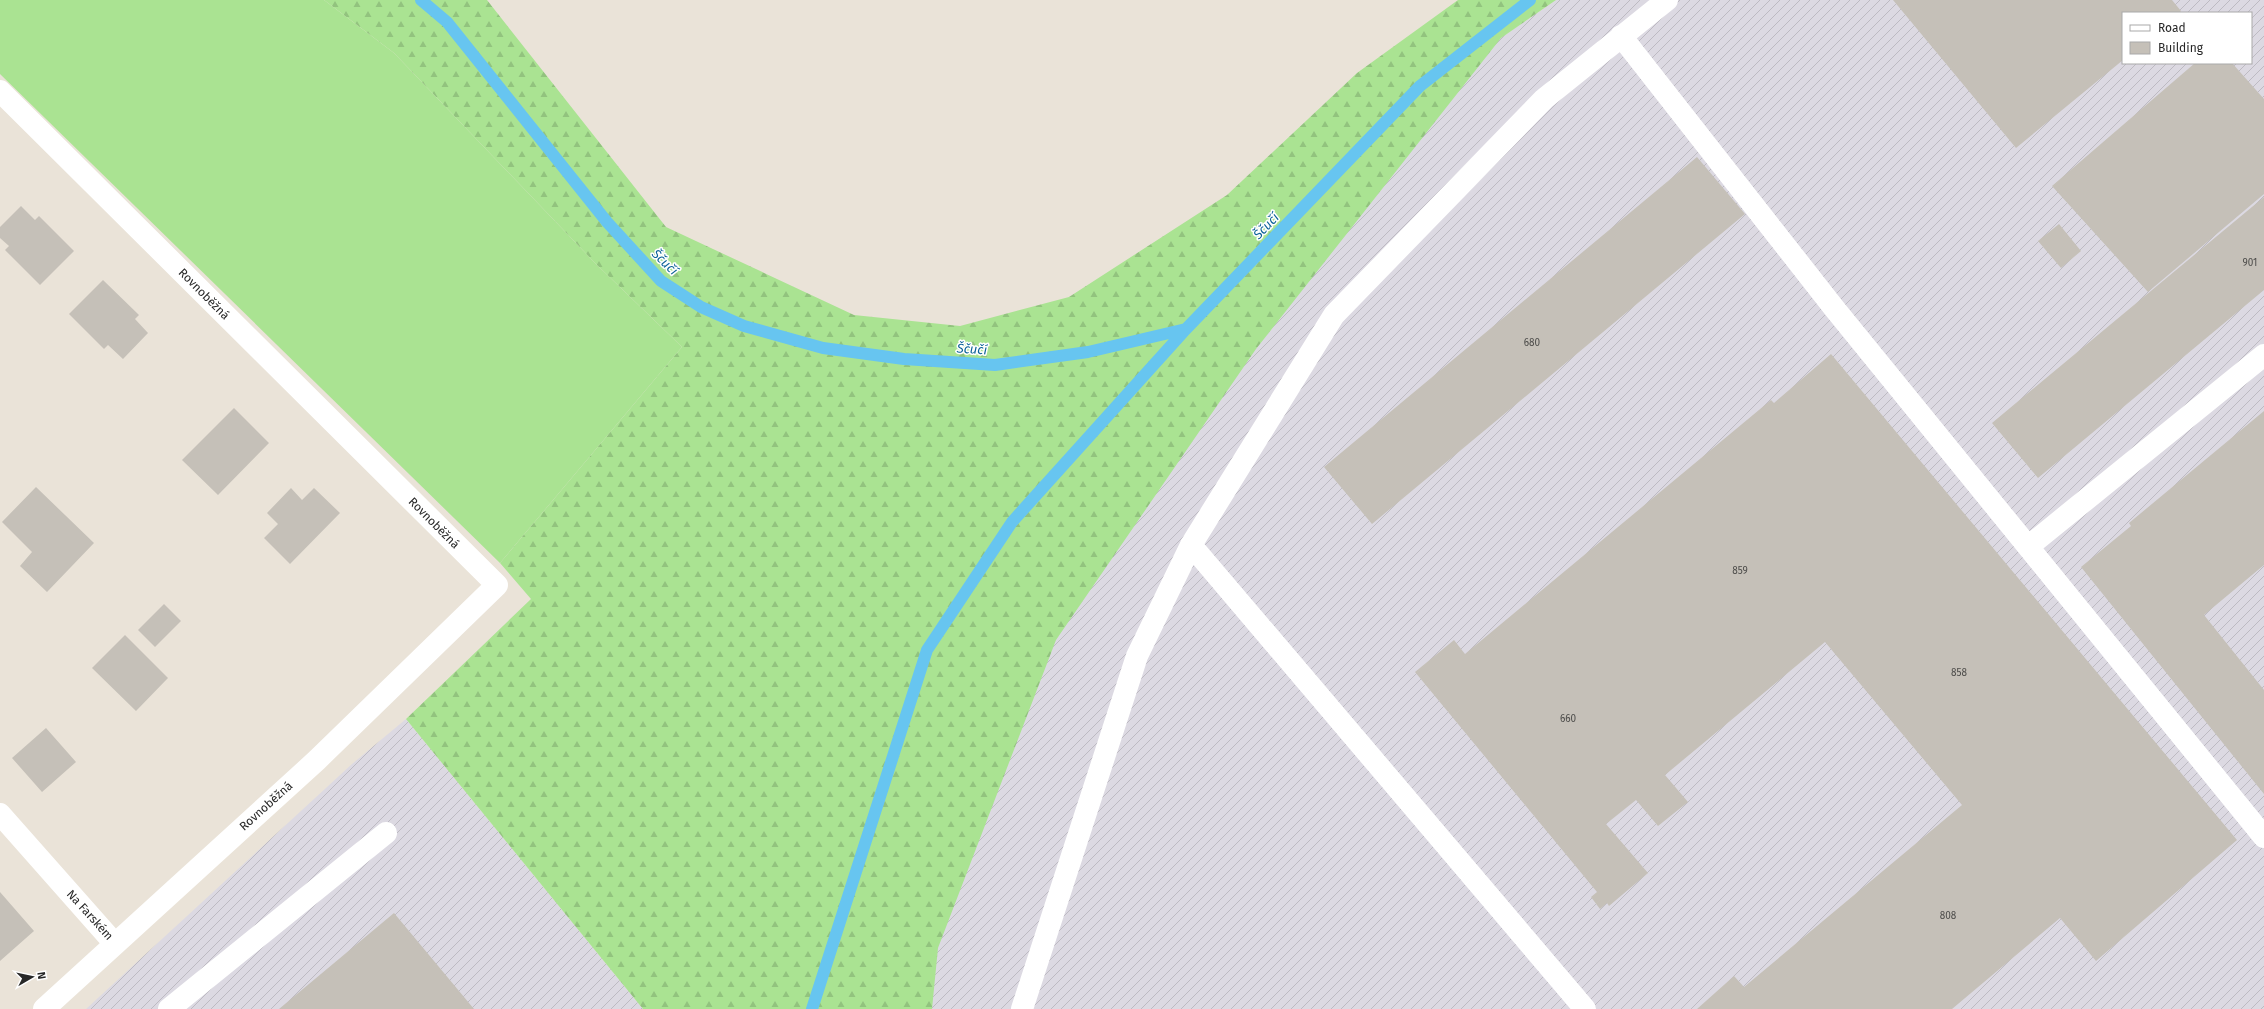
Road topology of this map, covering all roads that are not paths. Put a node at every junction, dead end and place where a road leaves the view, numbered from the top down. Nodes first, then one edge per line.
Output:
1 (1666, 0) edge
2 (1621, 36) junction
3 (0, 90) edge
4 (2264, 355) edge
5 (1191, 545) junction
6 (2029, 546) junction
7 (0, 814) edge
8 (386, 833) dead end
9 (2264, 837) edge
10 (115, 944) junction
11 (44, 1009) edge
12 (169, 1009) edge
13 (1022, 1009) edge
14 (1585, 1009) edge

1 - 2 street
2 - 5 street
2 - 6 street
3 - 10 street, Rovnoběžná
4 - 6 street
5 - 13 street
5 - 14 street
6 - 9 street
7 - 10 street, Na Farském
8 - 12 street
10 - 11 street, Na Farském

